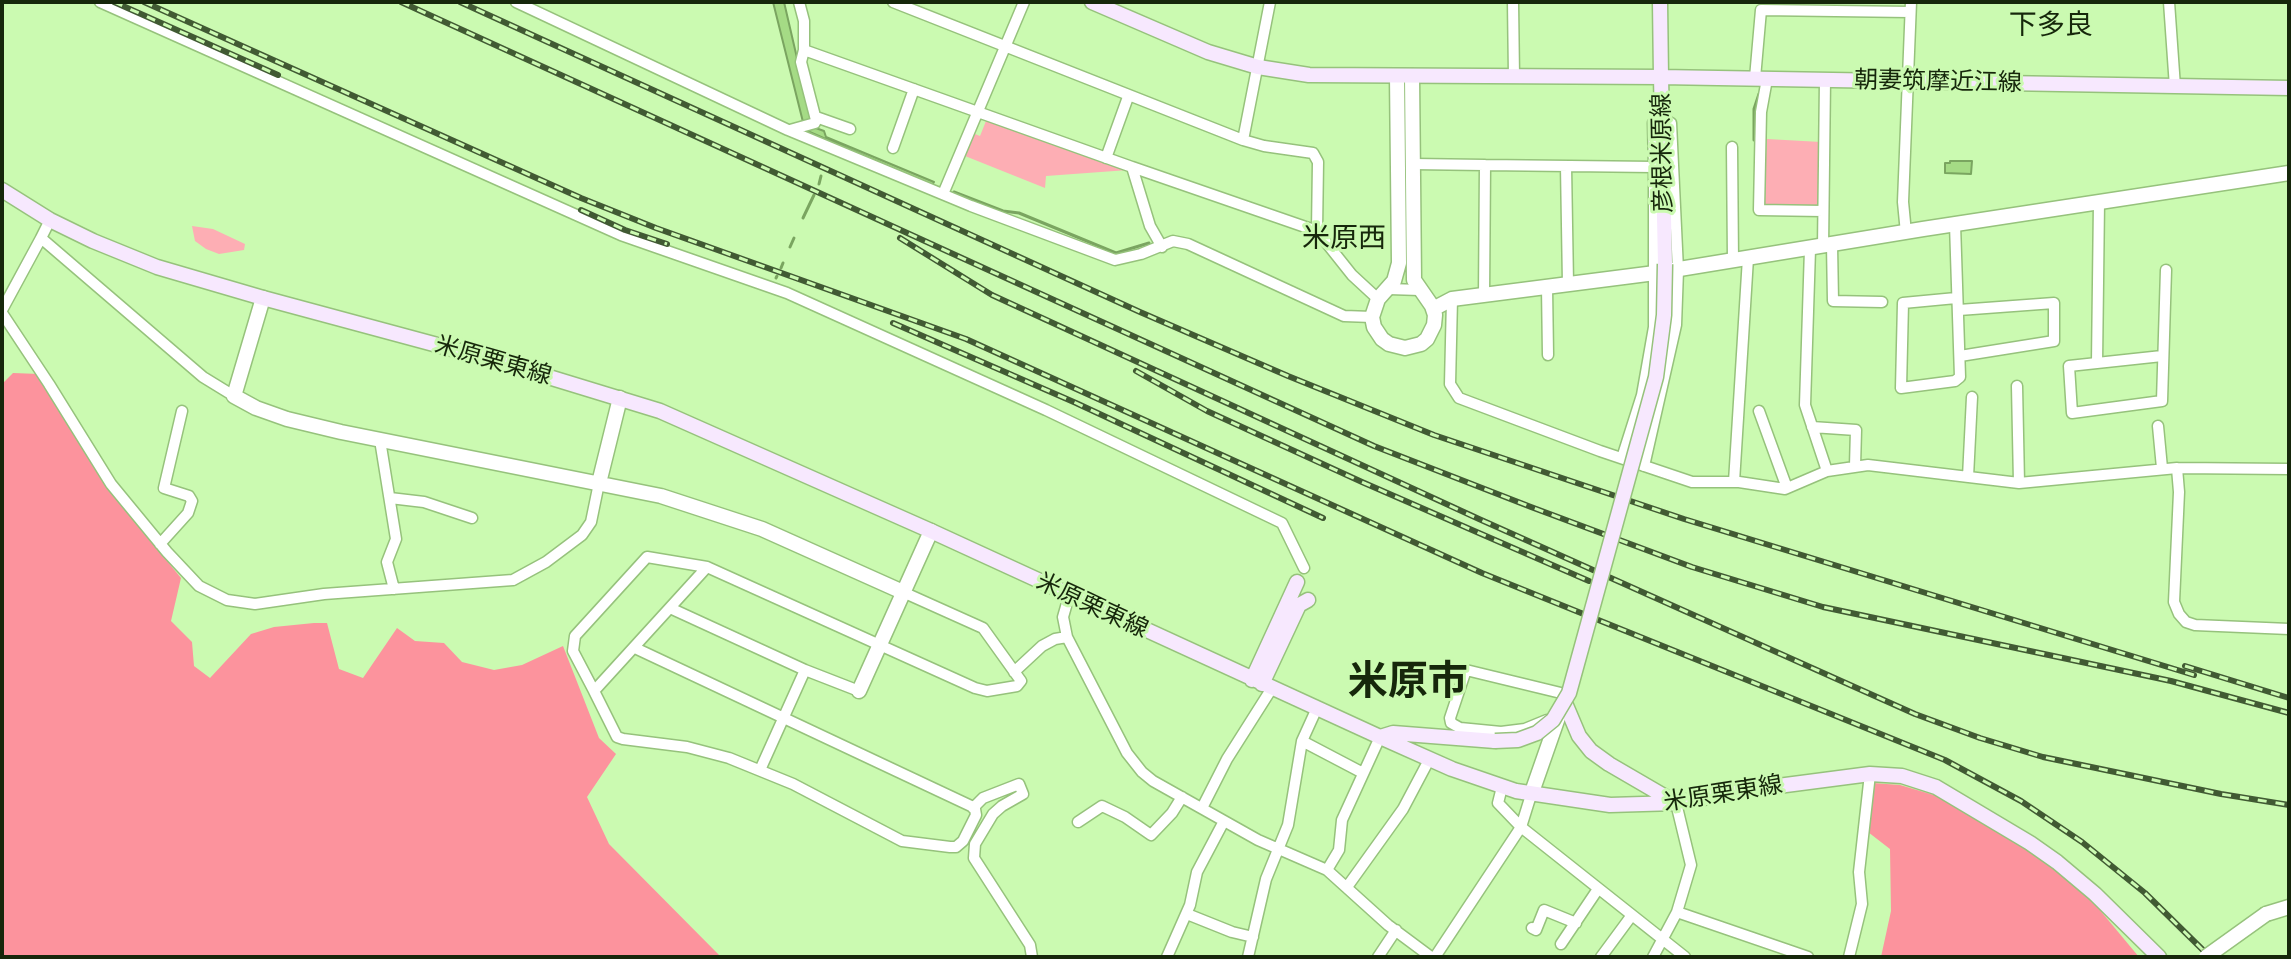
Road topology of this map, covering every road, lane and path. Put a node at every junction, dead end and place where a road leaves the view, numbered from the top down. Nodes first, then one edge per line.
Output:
1 (100, 2) edge
2 (516, 2) edge
3 (799, 2) edge
4 (893, 2) edge
5 (1024, 2) edge
6 (1092, 2) edge
7 (1270, 2) edge
8 (1513, 2) edge
9 (1660, 2) edge
10 (2169, 2) edge
11 (1761, 6) edge
12 (1911, 7) edge
13 (1005, 46) junction
14 (804, 50) junction
15 (1258, 67) junction
16 (1404, 76) junction
17 (1514, 77) junction
18 (1661, 77) junction
19 (1761, 78) junction
20 (1825, 80) junction
21 (1906, 81) junction
22 (2175, 87) junction
23 (2289, 88) edge
24 (914, 89) junction
25 (1128, 97) junction
26 (977, 112) junction
27 (1663, 119) junction
28 (815, 120) junction
29 (850, 129) dead end
30 (788, 130) junction
31 (1243, 140) junction
32 (1732, 147) dead end
33 (893, 148) dead end
34 (1106, 158) junction
35 (1413, 164) junction
36 (1485, 165) junction
37 (1566, 166) junction
38 (1132, 167) junction
39 (1654, 167) junction
40 (2289, 173) edge
41 (2, 190) edge
42 (943, 194) junction
43 (2099, 202) junction
44 (1823, 211) junction
45 (50, 220) junction
46 (1955, 224) junction
47 (1317, 231) junction
48 (1906, 233) junction
49 (41, 238) junction
50 (1162, 247) junction
51 (1822, 247) junction
52 (1740, 260) junction
53 (1666, 269) junction
54 (2166, 270) dead end
55 (1568, 284) junction
56 (1547, 287) junction
57 (1420, 290) junction
58 (1383, 294) junction
59 (1484, 296) junction
60 (263, 298) junction
61 (1956, 298) junction
62 (1452, 299) junction
63 (1882, 302) dead end
64 (1433, 309) junction
65 (1959, 310) junction
66 (2, 312) edge
67 (1372, 317) junction
68 (1548, 355) dead end
69 (1960, 356) junction
70 (2162, 356) junction
71 (2097, 363) junction
72 (2017, 386) dead end
73 (234, 396) junction
74 (1972, 397) dead end
75 (620, 398) junction
76 (182, 411) dead end
77 (1759, 411) dead end
78 (2158, 426) dead end
79 (1812, 427) junction
80 (380, 440) junction
81 (1622, 458) junction
82 (1644, 466) junction
83 (1855, 466) junction
84 (2162, 468) junction
85 (2177, 468) junction
86 (2289, 469) edge
87 (1827, 471) junction
88 (1968, 477) junction
89 (1734, 482) junction
90 (599, 483) junction
91 (2019, 483) junction
92 (1787, 488) junction
93 (390, 498) junction
94 (472, 518) dead end
95 (931, 531) junction
96 (160, 544) junction
97 (707, 567) junction
98 (1300, 575) joint
99 (394, 589) junction
100 (905, 593) junction
101 (1069, 596) junction
102 (1308, 600) dead end
103 (670, 608) junction
104 (2289, 629) edge
105 (1067, 637) junction
106 (1581, 643) dead end
107 (880, 645) junction
108 (635, 648) junction
109 (805, 670) junction
110 (1014, 672) junction
111 (1262, 684) junction
112 (594, 691) junction
113 (859, 691) joint
114 (1563, 703) junction
115 (1317, 708) junction
116 (784, 718) junction
117 (1380, 737) junction
118 (1302, 741) junction
119 (1430, 758) junction
120 (760, 770) junction
121 (1363, 773) junction
122 (1870, 774) junction
123 (1502, 787) junction
124 (1531, 795) junction
125 (1182, 797) junction
126 (1676, 803) junction
127 (973, 808) junction
128 (1202, 808) junction
129 (1224, 821) junction
130 (1078, 822) dead end
131 (1521, 827) junction
132 (1278, 847) junction
133 (1327, 870) junction
134 (1347, 887) junction
135 (1598, 889) junction
136 (2289, 907) edge
137 (1677, 912) junction
138 (1187, 914) junction
139 (1632, 915) junction
140 (1576, 923) junction
141 (1532, 928) dead end
142 (1396, 930) junction
143 (1253, 937) junction
144 (1664, 940) junction
145 (1561, 944) dead end
146 (1032, 957) edge
147 (1167, 957) edge
148 (1248, 957) edge
149 (1378, 957) edge
150 (1433, 957) edge
151 (1601, 957) edge
152 (1653, 957) edge
153 (1685, 957) edge
154 (1808, 957) edge
155 (1849, 957) edge
156 (2159, 957) edge
157 (2206, 957) edge

1 - 98 street
2 - 30 street
3 - 14 street
4 - 13 street
5 - 13 street
6 - 15 main road, 彦根米原線
7 - 15 street
8 - 17 street
9 - 18 main road
10 - 22 street
11 - 12 street
11 - 19 street
12 - 21 street
13 - 25 street
13 - 26 street
14 - 24 street
14 - 28 street
15 - 16 main road, 彦根米原線
15 - 31 street
16 - 17 main road, 彦根米原線
16 - 35 street
16 - 58 street
17 - 18 main road, 彦根米原線
18 - 19 main road, 朝妻筑摩近江線
18 - 27 main road, 彦根米原線
19 - 20 main road, 朝妻筑摩近江線
19 - 44 street
20 - 21 main road, 朝妻筑摩近江線
20 - 44 street
21 - 22 main road, 朝妻筑摩近江線
21 - 48 street
22 - 23 main road, 朝妻筑摩近江線
24 - 26 street
24 - 33 street
25 - 31 street
25 - 34 street
26 - 34 street
26 - 42 street
27 - 39 street
27 - 53 main road, 彦根米原線
28 - 29 street
28 - 30 street
30 - 42 street
31 - 47 street
32 - 52 street
34 - 38 street
35 - 36 street
35 - 57 street
36 - 37 street
36 - 59 street
37 - 39 street
37 - 55 street
38 - 47 street
38 - 50 street
39 - 53 street
40 - 43 street
41 - 45 main road, 米原栗東線
42 - 50 street
43 - 46 street
43 - 71 street
44 - 51 street
45 - 49 street
45 - 60 main road, 米原栗東線
46 - 48 street
46 - 61 street
47 - 58 street
48 - 51 street
49 - 66 street
49 - 73 street
50 - 67 street
51 - 52 street
51 - 63 street
51 - 79 street
52 - 53 street
52 - 89 street
53 - 55 street
53 - 81 street
53 - 82 street
53 - 114 main road, 彦根米原線, bridge
54 - 70 street
55 - 56 street
56 - 59 street
56 - 68 street
57 - 58 street
57 - 64 street
58 - 67 street
59 - 62 street
60 - 73 street
60 - 75 main road, 米原栗東線
61 - 65 street
61 - 69 street
62 - 64 street
62 - 81 street
64 - 67 street
65 - 69 street
65 - 69 street
66 - 96 street
70 - 71 street
70 - 71 street
72 - 91 street
73 - 80 street
74 - 88 street
75 - 90 street
75 - 95 main road, 米原栗東線
76 - 96 street
77 - 92 street
78 - 84 street
79 - 83 street
79 - 87 street
80 - 90 street
80 - 93 street
81 - 82 street
82 - 89 street
83 - 87 street
83 - 88 street
84 - 85 street
84 - 91 street
85 - 86 street
85 - 104 street
87 - 92 street
88 - 91 street
89 - 92 street
90 - 99 street
90 - 100 street
93 - 94 street
93 - 99 street
95 - 100 street
95 - 101 main road, 米原栗東線
96 - 99 street
97 - 103 street
97 - 107 street
97 - 112 street
98 - 111 main road
100 - 107 street
100 - 110 street
101 - 105 street
101 - 111 main road, 米原栗東線
102 - 111 main road
103 - 108 street
103 - 109 street
105 - 110 street
105 - 125 street
106 - 114 street
107 - 110 street
107 - 113 street
108 - 112 street
108 - 116 street
109 - 113 street
109 - 116 street
111 - 115 main road, 米原栗東線
111 - 128 street
112 - 120 street
114 - 114 street
114 - 117 main road, 彦根米原線, bridge
114 - 124 street
114 - 126 main road
115 - 117 main road, 米原栗東線
115 - 118 street
116 - 120 street
116 - 127 street
117 - 119 main road, 米原栗東線
117 - 121 street
118 - 121 street
118 - 132 street
119 - 123 main road, 米原栗東線
119 - 134 street
120 - 127 street
121 - 133 street
122 - 126 main road, 米原栗東線
122 - 155 street
122 - 156 main road, 米原栗東線
123 - 124 main road, 米原栗東線
123 - 131 street
124 - 126 main road, 米原栗東線
124 - 131 street
125 - 128 street
125 - 130 street
126 - 137 street
127 - 146 street
128 - 129 street
129 - 132 street
129 - 138 street
131 - 135 street
131 - 150 street
132 - 133 street
132 - 143 street
133 - 134 street
134 - 142 street
135 - 139 street
135 - 140 street
136 - 157 street, bridge
137 - 144 street
137 - 154 street
138 - 143 street
138 - 147 street
139 - 144 street
139 - 151 street
140 - 141 street
140 - 145 street
142 - 149 street
142 - 150 street
143 - 148 street
144 - 152 street
144 - 153 street

